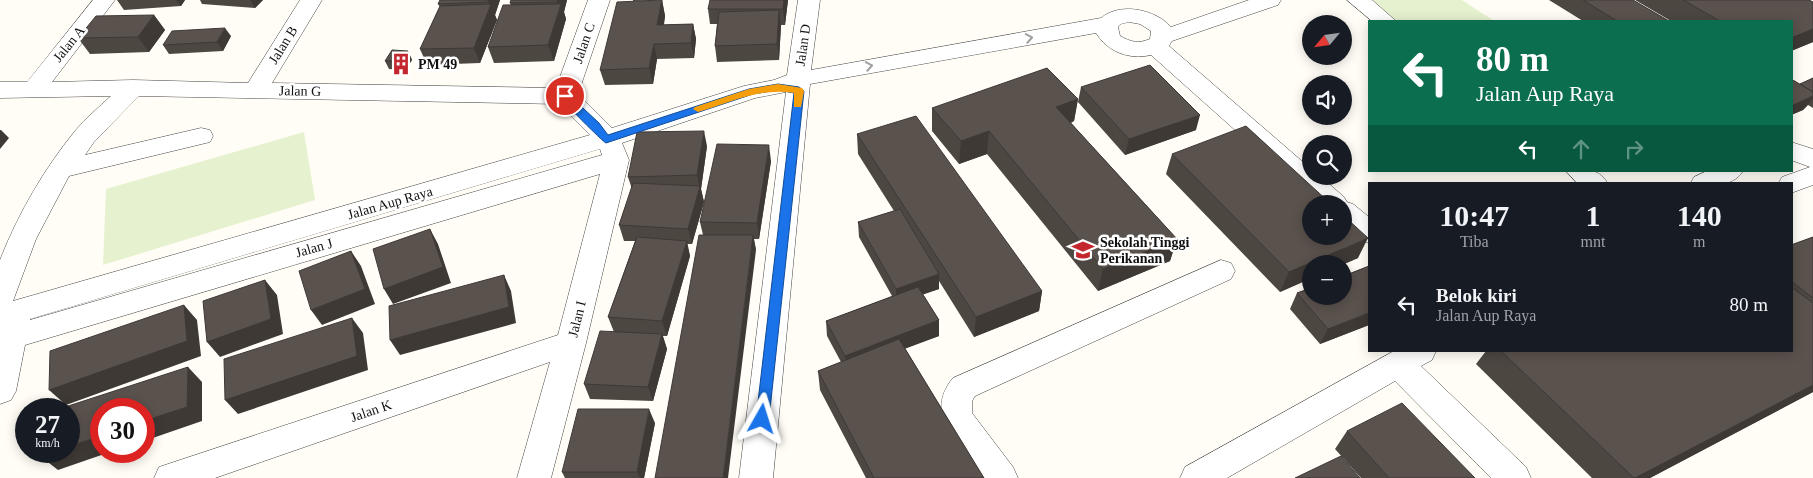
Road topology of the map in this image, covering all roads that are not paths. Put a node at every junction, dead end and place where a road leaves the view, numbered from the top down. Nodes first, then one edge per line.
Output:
1 (104, 0) edge
2 (311, 0) edge
3 (599, 0) edge
4 (809, 0) edge
5 (1135, 0) edge
6 (1270, 0) edge
7 (1358, 0) edge
8 (1384, 20) edge
9 (1113, 28) junction
10 (1159, 41) junction
11 (792, 86) junction
12 (34, 88) junction
13 (133, 88) junction
14 (0, 90) edge
15 (255, 90) junction
16 (565, 96) junction
17 (201, 136) dead end
18 (612, 152) junction
19 (1793, 152) edge
20 (1813, 159) edge
21 (62, 169) junction
22 (1580, 172) edge
23 (1728, 172) edge
24 (1813, 175) edge
25 (1593, 182) edge
26 (1708, 182) edge
27 (1793, 183) edge
28 (1325, 195) edge
29 (1352, 219) edge
30 (1368, 232) edge
31 (1221, 271) dead end
32 (7, 315) edge
33 (571, 343) junction
34 (1410, 358) edge
35 (1, 386) edge
36 (171, 478) edge
37 (534, 478) edge
38 (756, 478) edge
39 (1002, 478) edge
40 (1197, 478) edge
41 (1514, 478) edge

1 - 12 street, Jalan A
2 - 15 street, Jalan B
3 - 16 street, Jalan C
4 - 11 street, Jalan D
5 - 9 street
6 - 10 street
7 - 8 street
9 - 10 street
9 - 10 street
9 - 11 street
10 - 28 street
11 - 18 street
11 - 38 street, Jalan D
12 - 13 street, Jalan G
12 - 14 street, Jalan G
13 - 15 street, Jalan G
13 - 21 street
15 - 16 street, Jalan G
16 - 18 street
17 - 21 street
18 - 32 street, Jalan J
18 - 33 street, Jalan I
19 - 20 street
21 - 32 street
22 - 25 street
23 - 26 street
24 - 27 street
29 - 30 street
31 - 39 street
32 - 35 street
33 - 36 street, Jalan K
33 - 37 street, Jalan I
34 - 40 street
34 - 41 street

